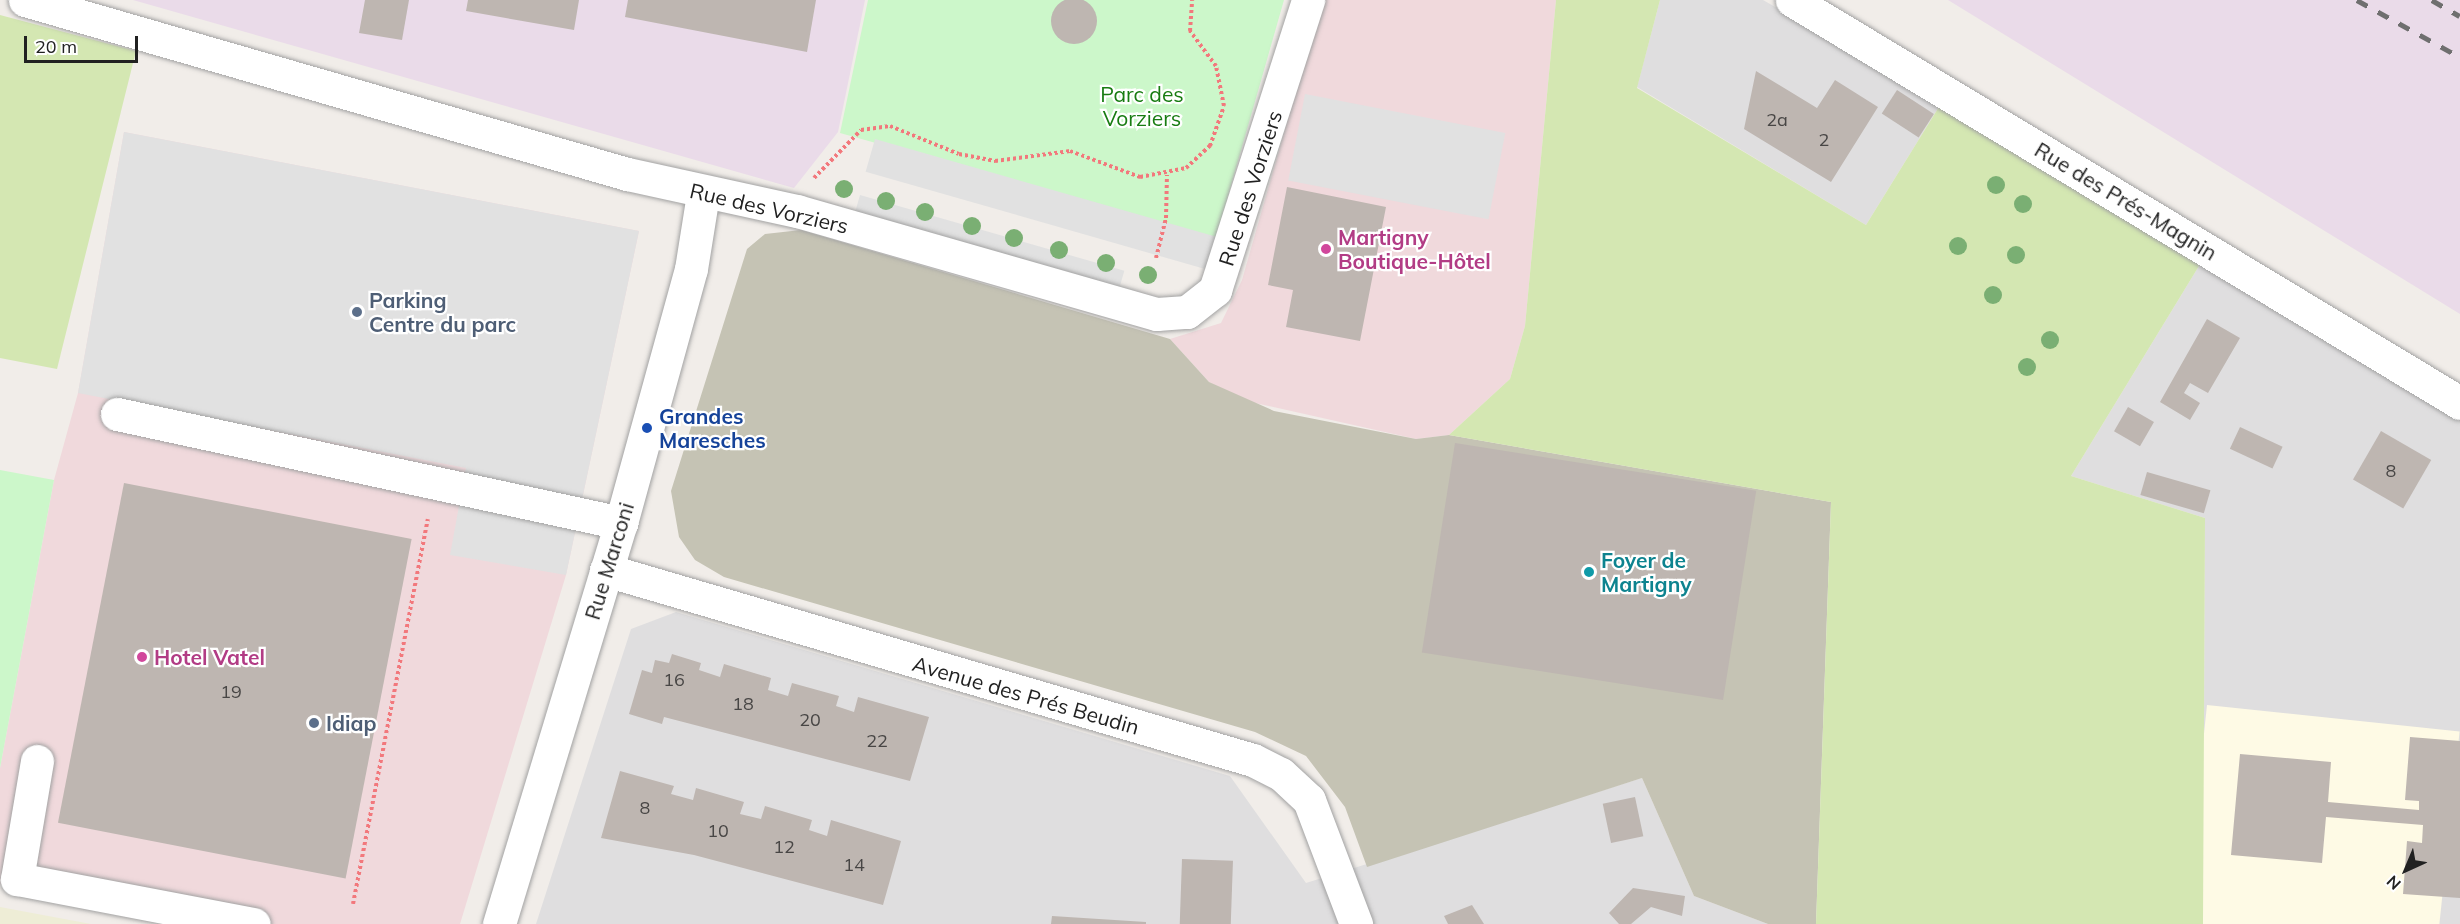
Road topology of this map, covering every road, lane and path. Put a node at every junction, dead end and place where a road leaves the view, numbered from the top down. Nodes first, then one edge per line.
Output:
1 (24, 0) edge
2 (1192, 0) edge
3 (1308, 0) edge
4 (1792, 0) edge
5 (1167, 175) junction
6 (806, 186) dead end
7 (703, 194) junction
8 (1156, 258) dead end
9 (2460, 403) edge
10 (117, 414) dead end
11 (436, 480) junction
12 (621, 523) junction
13 (606, 570) junction
14 (37, 761) dead end
15 (353, 904) dead end
16 (254, 924) edge
17 (499, 924) edge
18 (1356, 924) edge

1 - 7 street, Rue des Vorziers
2 - 5 path
3 - 7 street, Rue des Vorziers
4 - 9 street, Rue des Prés-Magnin
5 - 6 path
5 - 8 path
7 - 12 street, Rue Marconi
10 - 11 street
11 - 12 street
11 - 15 path
12 - 13 street, Rue Marconi
13 - 17 street, Rue Marconi
13 - 18 street, Avenue des Prés Beudin
14 - 16 street

